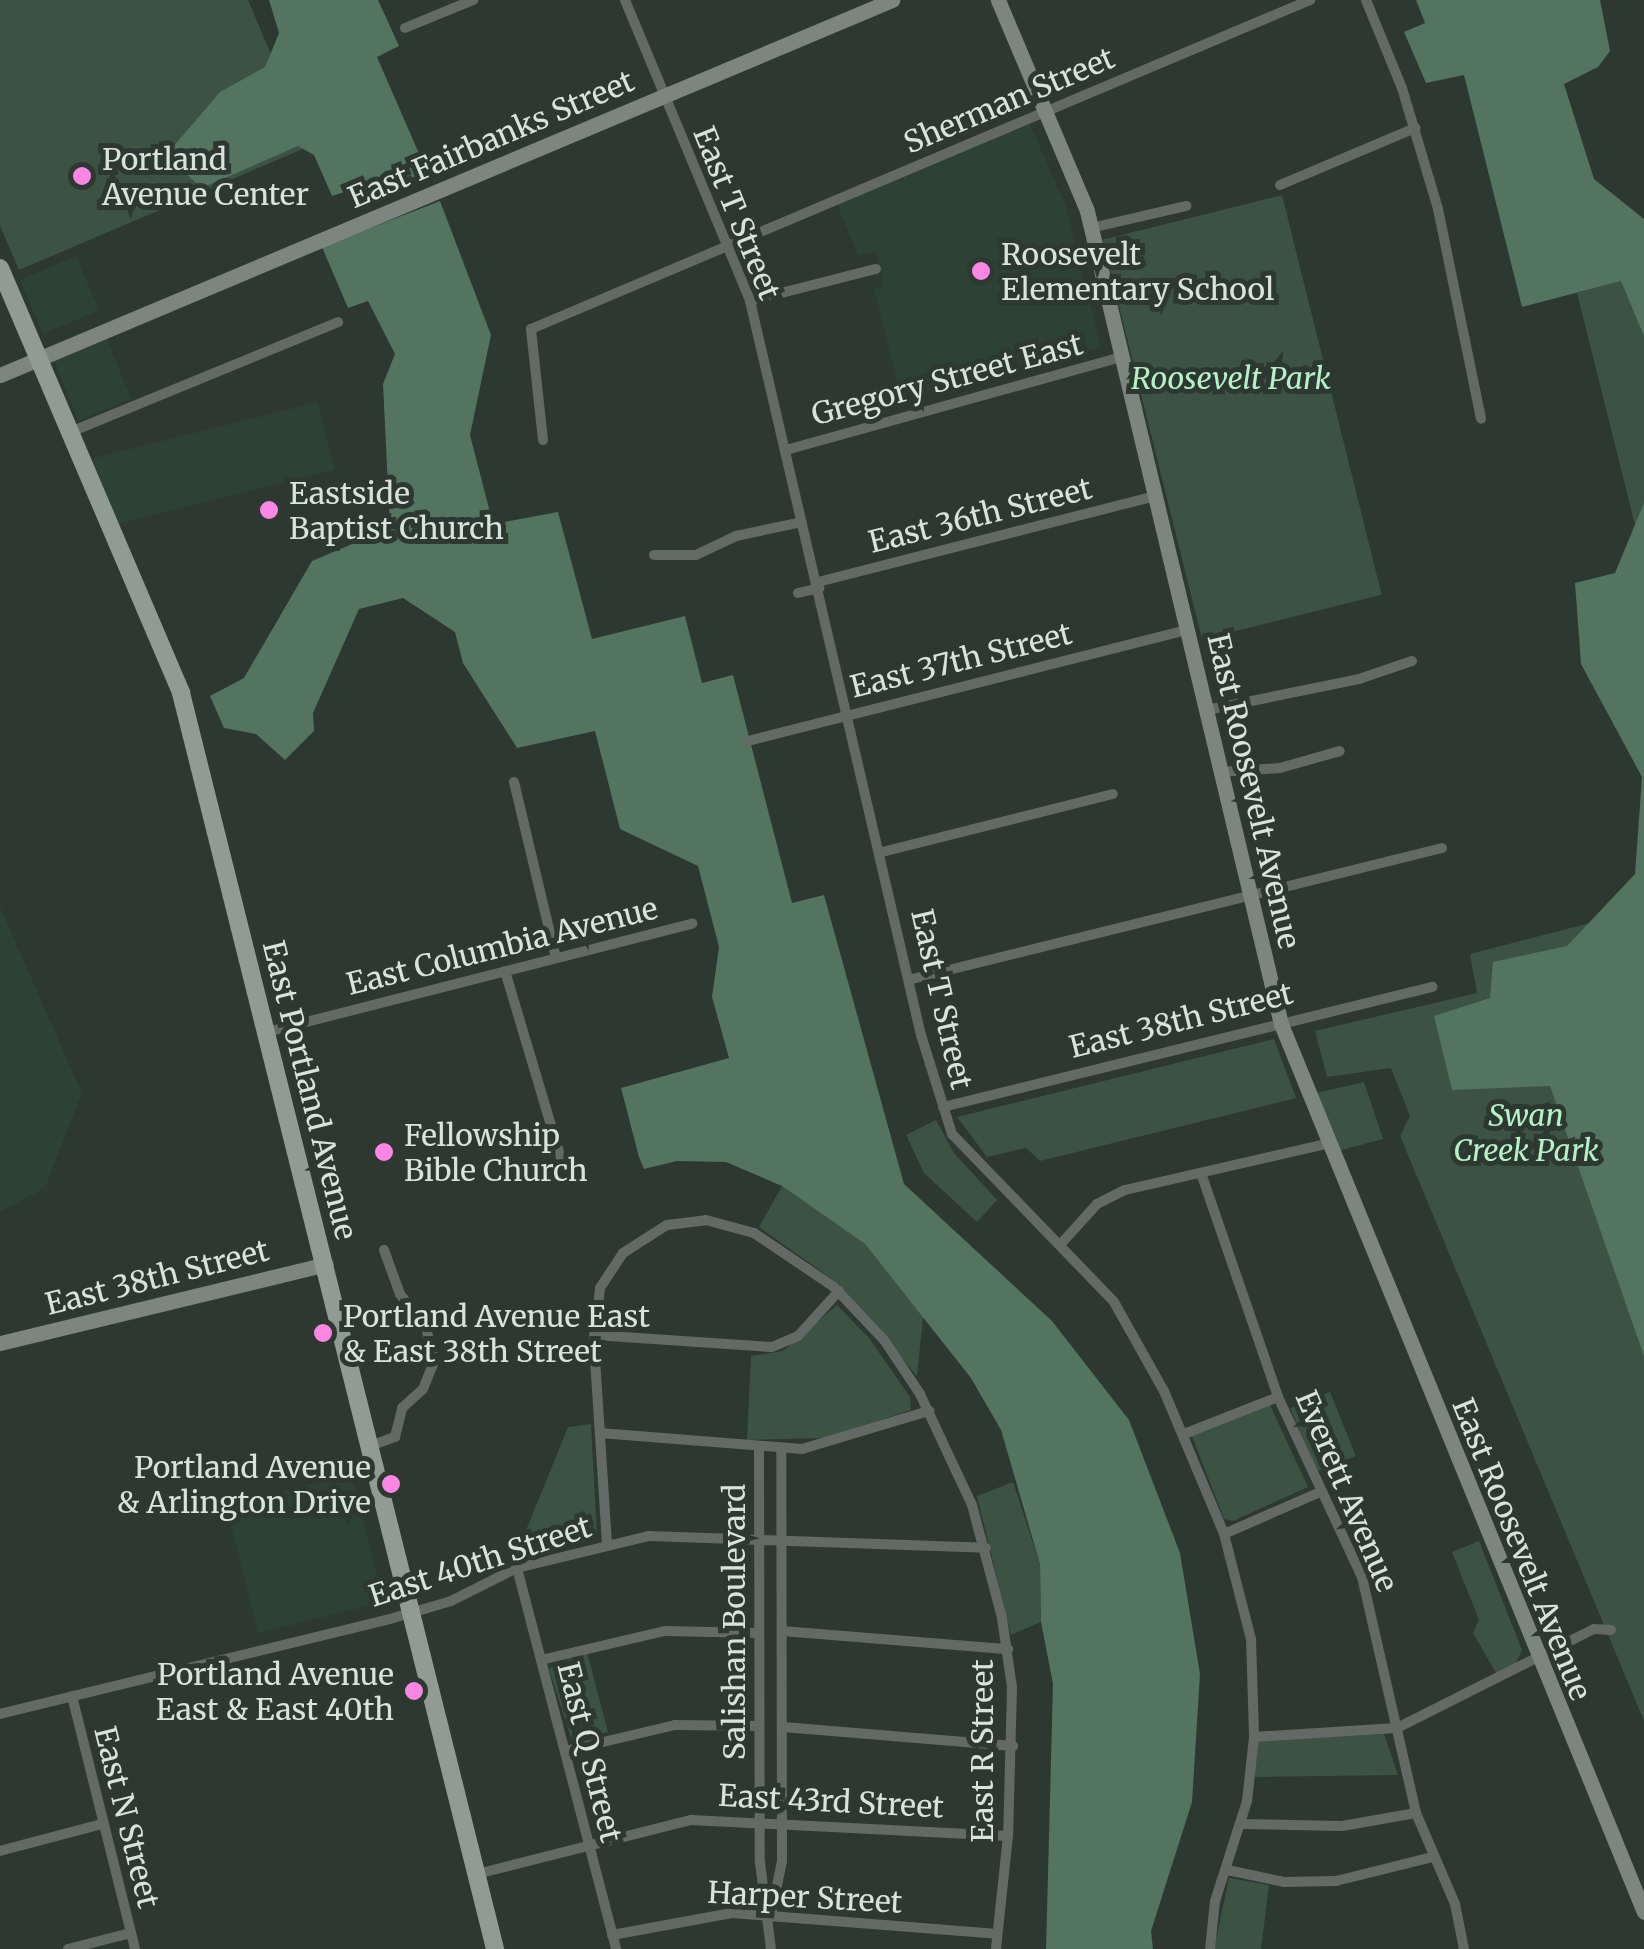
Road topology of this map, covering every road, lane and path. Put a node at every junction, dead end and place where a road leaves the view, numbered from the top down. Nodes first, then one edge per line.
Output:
1 (473, 0) edge
2 (625, 0) edge
3 (892, 0) edge
4 (998, 0) edge
5 (1310, 0) edge
6 (1366, 0) edge
7 (405, 28) dead end
8 (663, 97) junction
9 (1045, 112) junction
10 (1415, 128) junction
11 (1280, 185) dead end
12 (1186, 206) dead end
13 (1091, 228) junction
14 (727, 246) junction
15 (0, 268) edge
16 (876, 269) dead end
17 (750, 301) junction
18 (338, 322) dead end
19 (1122, 357) junction
20 (38, 360) junction
21 (0, 375) edge
22 (1481, 419) dead end
23 (68, 433) junction
24 (543, 440) dead end
25 (786, 450) junction
26 (1155, 496) junction
27 (802, 522) junction
28 (654, 555) dead end
29 (818, 585) junction
30 (798, 593) dead end
31 (1187, 630) junction
32 (1412, 661) dead end
33 (1207, 710) junction
34 (849, 713) junction
35 (748, 742) dead end
36 (1340, 751) dead end
37 (1222, 772) junction
38 (514, 782) dead end
39 (1113, 794) dead end
40 (1442, 848) dead end
41 (882, 852) junction
42 (1250, 896) junction
43 (692, 924) dead end
44 (556, 958) junction
45 (505, 971) junction
46 (912, 979) junction
47 (1432, 987) dead end
48 (1282, 1024) junction
49 (267, 1032) junction
50 (942, 1107) junction
51 (1330, 1143) junction
52 (560, 1156) dead end
53 (1201, 1172) junction
54 (1060, 1245) junction
55 (384, 1250) dead end
56 (326, 1264) junction
57 (838, 1291) junction
58 (594, 1335) junction
59 (0, 1344) edge
60 (1278, 1397) junction
61 (929, 1412) junction
62 (600, 1433) junction
63 (1184, 1434) junction
64 (370, 1446) junction
65 (759, 1448) junction
66 (781, 1450) junction
67 (1320, 1492) junction
68 (1224, 1534) junction
69 (759, 1540) junction
70 (782, 1541) junction
71 (607, 1544) junction
72 (986, 1548) junction
73 (516, 1568) junction
74 (412, 1613) junction
75 (1611, 1630) dead end
76 (782, 1631) junction
77 (758, 1633) junction
78 (1008, 1650) junction
79 (541, 1660) junction
80 (1537, 1660) junction
81 (72, 1696) junction
82 (0, 1714) edge
83 (759, 1726) junction
84 (783, 1727) junction
85 (1397, 1728) junction
86 (1254, 1736) junction
87 (1013, 1746) junction
88 (565, 1751) junction
89 (1416, 1813) junction
90 (759, 1819) junction
91 (782, 1820) junction
92 (102, 1824) junction
93 (1241, 1824) junction
94 (1008, 1836) junction
95 (587, 1844) junction
96 (0, 1851) edge
97 (1432, 1858) junction
98 (1228, 1870) junction
99 (477, 1874) junction
100 (1644, 1912) edge
101 (771, 1915) junction
102 (130, 1932) junction
103 (997, 1934) junction
104 (612, 1935) junction
105 (68, 1949) edge
106 (135, 1949) edge
107 (495, 1949) edge
108 (616, 1949) edge
109 (771, 1949) edge
110 (996, 1949) edge
111 (1210, 1949) edge
112 (1464, 1949) edge

1 - 7 street
2 - 8 street, East T Street
3 - 8 street, East Fairbanks Street
4 - 9 street, East Roosevelt Avenue
5 - 9 street, Sherman Street
6 - 10 street
8 - 14 street, East T Street
8 - 20 street, East Fairbanks Street
9 - 13 street, East Roosevelt Avenue
9 - 14 street, Sherman Street
10 - 11 street
10 - 22 street
12 - 13 street
13 - 19 street, East Roosevelt Avenue
14 - 17 street, East T Street
14 - 24 street, Sherman Street
15 - 20 main road, East Portland Avenue
16 - 17 street
17 - 25 street, East T Street
18 - 23 street
19 - 25 street, Gregory Street East
19 - 26 street, East Roosevelt Avenue
20 - 21 street, East Fairbanks Street
20 - 23 main road, East Portland Avenue
23 - 49 main road, East Portland Avenue
25 - 27 street, East T Street
26 - 29 street, East 36th Street
26 - 31 street, East Roosevelt Avenue
27 - 28 street
27 - 29 street, East T Street
29 - 30 street, East 36th Street
29 - 34 street, East T Street
31 - 33 street, East Roosevelt Avenue
31 - 34 street, East 37th Street
32 - 33 street
33 - 37 street, East Roosevelt Avenue
34 - 35 street, East 37th Street
34 - 41 street, East T Street
36 - 37 street
37 - 42 street, East Roosevelt Avenue
38 - 44 street
39 - 41 street
40 - 42 street
41 - 46 street, East T Street
42 - 46 street
42 - 48 street, East Roosevelt Avenue
43 - 44 street, East Columbia Avenue
44 - 45 street, East Columbia Avenue
45 - 49 street, East Columbia Avenue
45 - 52 street
46 - 50 street, East T Street
47 - 48 street, East 38th Street
48 - 50 street, East 38th Street
48 - 51 street, East Roosevelt Avenue
49 - 56 main road, East Portland Avenue
50 - 54 street, East T Street
51 - 53 street
51 - 80 street, East Roosevelt Avenue
53 - 54 street
53 - 60 street, Everett Avenue
54 - 63 street, East T Street
55 - 64 street
56 - 59 street, East 38th Street
56 - 64 main road, East Portland Avenue
57 - 58 street
57 - 58 street, East R Street
57 - 61 street, East R Street
58 - 62 street
60 - 63 street
60 - 67 street, Everett Avenue
61 - 66 street
61 - 72 street, East R Street
62 - 65 street
62 - 71 street
63 - 68 street, East T Street
64 - 74 main road, East Portland Avenue
65 - 66 street
65 - 69 street, Salishan Boulevard
66 - 70 street, Salishan Boulevard
67 - 68 street
67 - 85 street, Everett Avenue
68 - 86 street, East T Street
69 - 70 street, East 40th Street
69 - 71 street, East 40th Street
69 - 77 street, Salishan Boulevard
70 - 72 street, East 40th Street
70 - 76 street, Salishan Boulevard
71 - 73 street, East 40th Street
72 - 78 street, East R Street
73 - 74 street, East 40th Street
73 - 79 street, East Q Street
74 - 81 street, East 40th Street
74 - 99 main road, East Portland Avenue
75 - 80 street
76 - 78 street
76 - 84 street, Salishan Boulevard
77 - 79 street
77 - 83 street, Salishan Boulevard
78 - 87 street, East R Street
79 - 88 street, East Q Street
80 - 85 street
80 - 100 street, East Roosevelt Avenue
81 - 82 street, East 40th Street
81 - 92 street, East N Street
83 - 88 street
83 - 90 street, Salishan Boulevard
84 - 87 street
84 - 91 street, Salishan Boulevard
85 - 86 street
85 - 89 street, Everett Avenue
86 - 93 street, East T Street
87 - 94 street, East R Street
88 - 95 street, East Q Street
89 - 93 street
89 - 97 street, Everett Avenue
90 - 91 street, East 43rd Street
90 - 95 street, East 43rd Street
90 - 101 street, Salishan Boulevard
91 - 94 street, East 43rd Street
91 - 101 street, Salishan Boulevard
92 - 96 street
92 - 102 street, East N Street
93 - 98 street, East T Street
94 - 103 street, East R Street
95 - 99 street, East 43rd Street
95 - 104 street, East Q Street
97 - 98 street
97 - 112 street, Everett Avenue
98 - 111 street, East T Street
99 - 107 main road, East Portland Avenue
101 - 103 street, Harper Street
101 - 104 street, Harper Street
101 - 109 street, Salishan Boulevard
102 - 105 street
102 - 106 street, East N Street
103 - 110 street, East R Street
104 - 108 street, East Q Street

